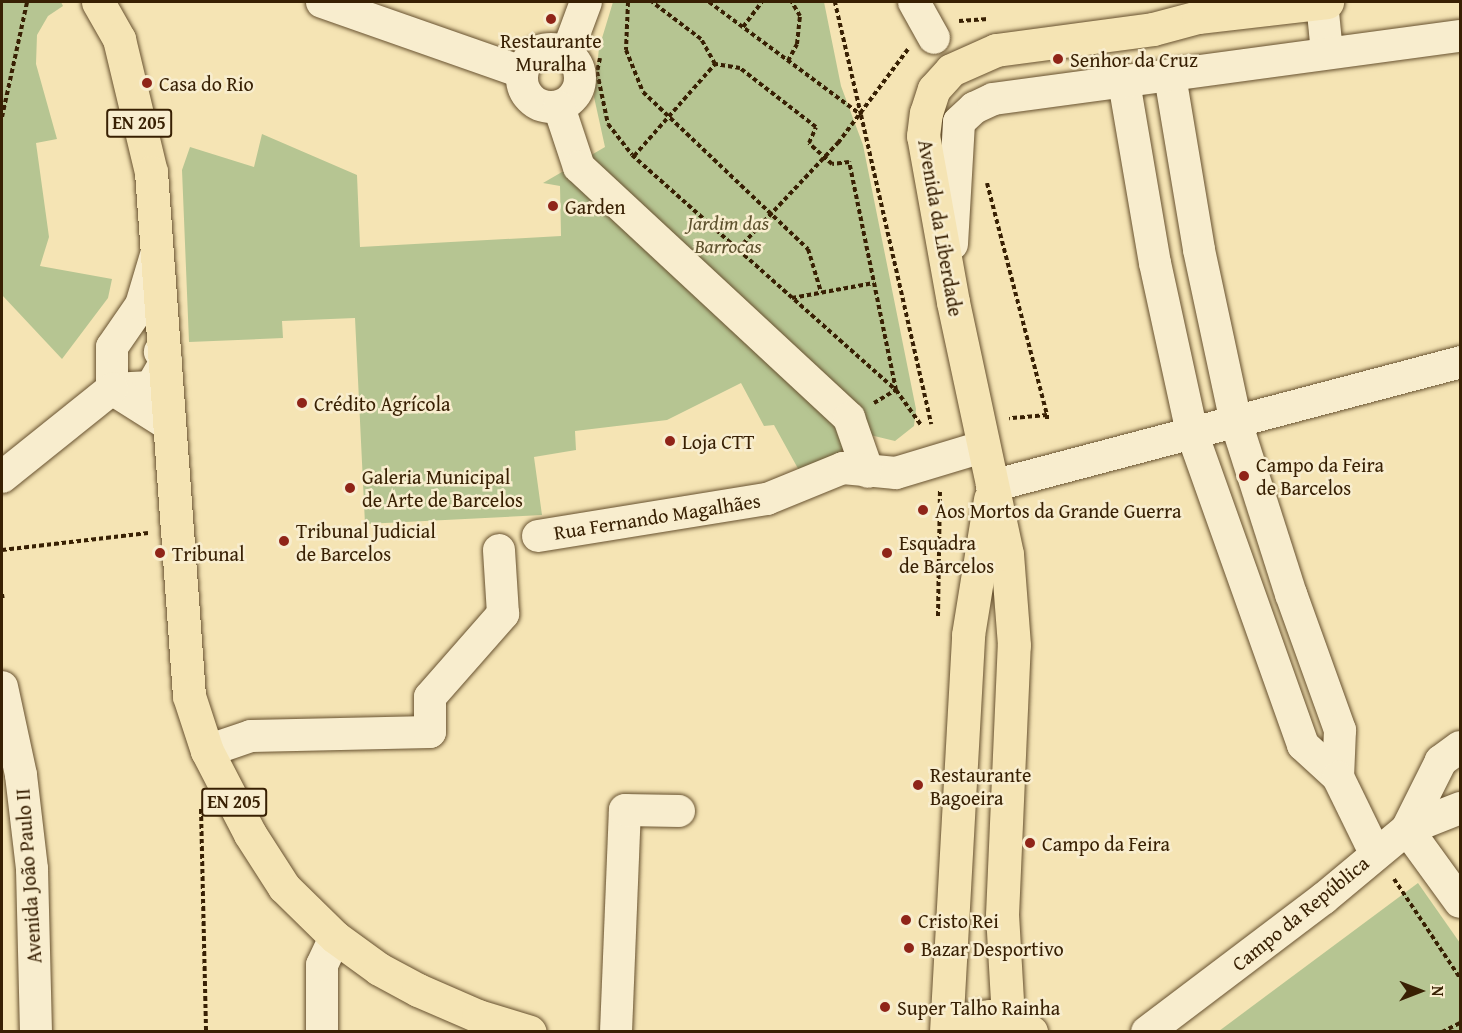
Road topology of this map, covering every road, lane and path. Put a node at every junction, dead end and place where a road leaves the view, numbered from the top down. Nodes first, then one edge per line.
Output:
1 (27, 2) edge
2 (98, 2) edge
3 (322, 2) edge
4 (586, 2) edge
5 (628, 2) edge
6 (652, 2) edge
7 (709, 2) edge
8 (762, 2) edge
9 (792, 2) edge
10 (835, 2) edge
11 (914, 2) edge
12 (1324, 2) edge
13 (743, 27) junction
14 (1461, 36) edge
15 (934, 38) dead end
16 (567, 53) junction
17 (1327, 53) junction
18 (600, 54) dead end
19 (789, 61) junction
20 (715, 64) junction
21 (522, 72) junction
22 (1170, 76) junction
23 (1124, 82) junction
24 (559, 107) junction
25 (861, 115) junction
26 (2, 117) edge
27 (668, 117) junction
28 (634, 156) junction
29 (823, 156) junction
30 (984, 172) dead end
31 (769, 215) junction
32 (738, 249) junction
33 (1199, 250) junction
34 (158, 252) junction
35 (1155, 263) junction
36 (874, 283) junction
37 (821, 292) junction
38 (792, 298) junction
39 (953, 302) junction
40 (112, 347) junction
41 (166, 361) junction
42 (1461, 362) edge
43 (112, 389) junction
44 (896, 390) junction
45 (1047, 415) junction
46 (1008, 418) dead end
47 (1047, 422) dead end
48 (1236, 422) junction
49 (931, 424) dead end
50 (169, 425) junction
51 (921, 425) dead end
52 (1192, 433) junction
53 (982, 447) junction
54 (868, 472) junction
55 (2, 477) edge
56 (992, 486) junction
57 (175, 530) junction
58 (538, 536) dead end
59 (2, 550) edge
60 (499, 550) dead end
61 (2, 594) edge
62 (1291, 594) junction
63 (3, 601) dead end
64 (1254, 609) junction
65 (2, 687) edge
66 (1461, 747) edge
67 (207, 751) junction
68 (1338, 777) junction
69 (202, 804) dead end
70 (1461, 808) edge
71 (679, 811) dead end
72 (1407, 829) junction
73 (1375, 853) junction
74 (1461, 902) edge
75 (335, 937) junction
76 (1461, 978) edge
77 (1461, 1023) edge
78 (1019, 1025) edge
79 (36, 1032) edge
80 (206, 1032) edge
81 (322, 1032) edge
82 (530, 1032) edge
83 (616, 1032) edge
84 (946, 1032) edge
85 (951, 1032) edge
86 (1147, 1032) edge
87 (1442, 1032) edge

1 - 26 path
2 - 34 main road, EN 205
3 - 21 street
4 - 16 street
5 - 27 path
6 - 20 path
7 - 13 path
8 - 13 path
9 - 19 path
10 - 25 path
11 - 15 street
12 - 17 street
12 - 39 main road, Avenida da Liberdade
13 - 19 path
14 - 17 street
16 - 21 street
16 - 24 street
17 - 22 street
18 - 28 path
19 - 25 path
20 - 27 path
20 - 29 path
21 - 24 street
22 - 23 street
22 - 33 street
23 - 35 street
23 - 39 street
24 - 54 street
25 - 29 path
25 - 49 path
27 - 28 path
27 - 31 path
28 - 32 path
29 - 31 path
29 - 36 path
30 - 45 path
31 - 32 path
31 - 37 path
32 - 38 path
33 - 35 street
33 - 48 street
34 - 40 street
34 - 41 main road, EN 205
35 - 52 street
36 - 37 path
36 - 44 path
37 - 38 path
38 - 44 path
39 - 53 main road, Avenida da Liberdade
40 - 41 street
40 - 43 street
41 - 43 street
41 - 50 main road, EN 205
42 - 48 street
43 - 50 street
43 - 55 street
44 - 51 path
45 - 46 path
45 - 47 path
48 - 52 street
48 - 62 street
50 - 57 main road, EN 205
52 - 56 street
52 - 64 street
53 - 54 street, Rua Fernando Magalhães
53 - 56 main road, Avenida da Liberdade
54 - 58 street, Rua Fernando Magalhães
56 - 78 main road, Avenida da Liberdade
56 - 84 main road
57 - 59 path
57 - 67 main road, EN 205
60 - 67 street
61 - 63 path
62 - 64 street
62 - 68 street
64 - 68 street
65 - 79 street, Avenida João Paulo II
66 - 72 street
67 - 75 main road, EN 205
68 - 73 street
69 - 80 path
70 - 72 street, Campo da República
71 - 83 street
72 - 73 street, Campo da República
72 - 74 street
73 - 76 path
73 - 86 street, Campo da República
75 - 81 street
75 - 82 main road, EN 205
77 - 87 path
78 - 85 main road

